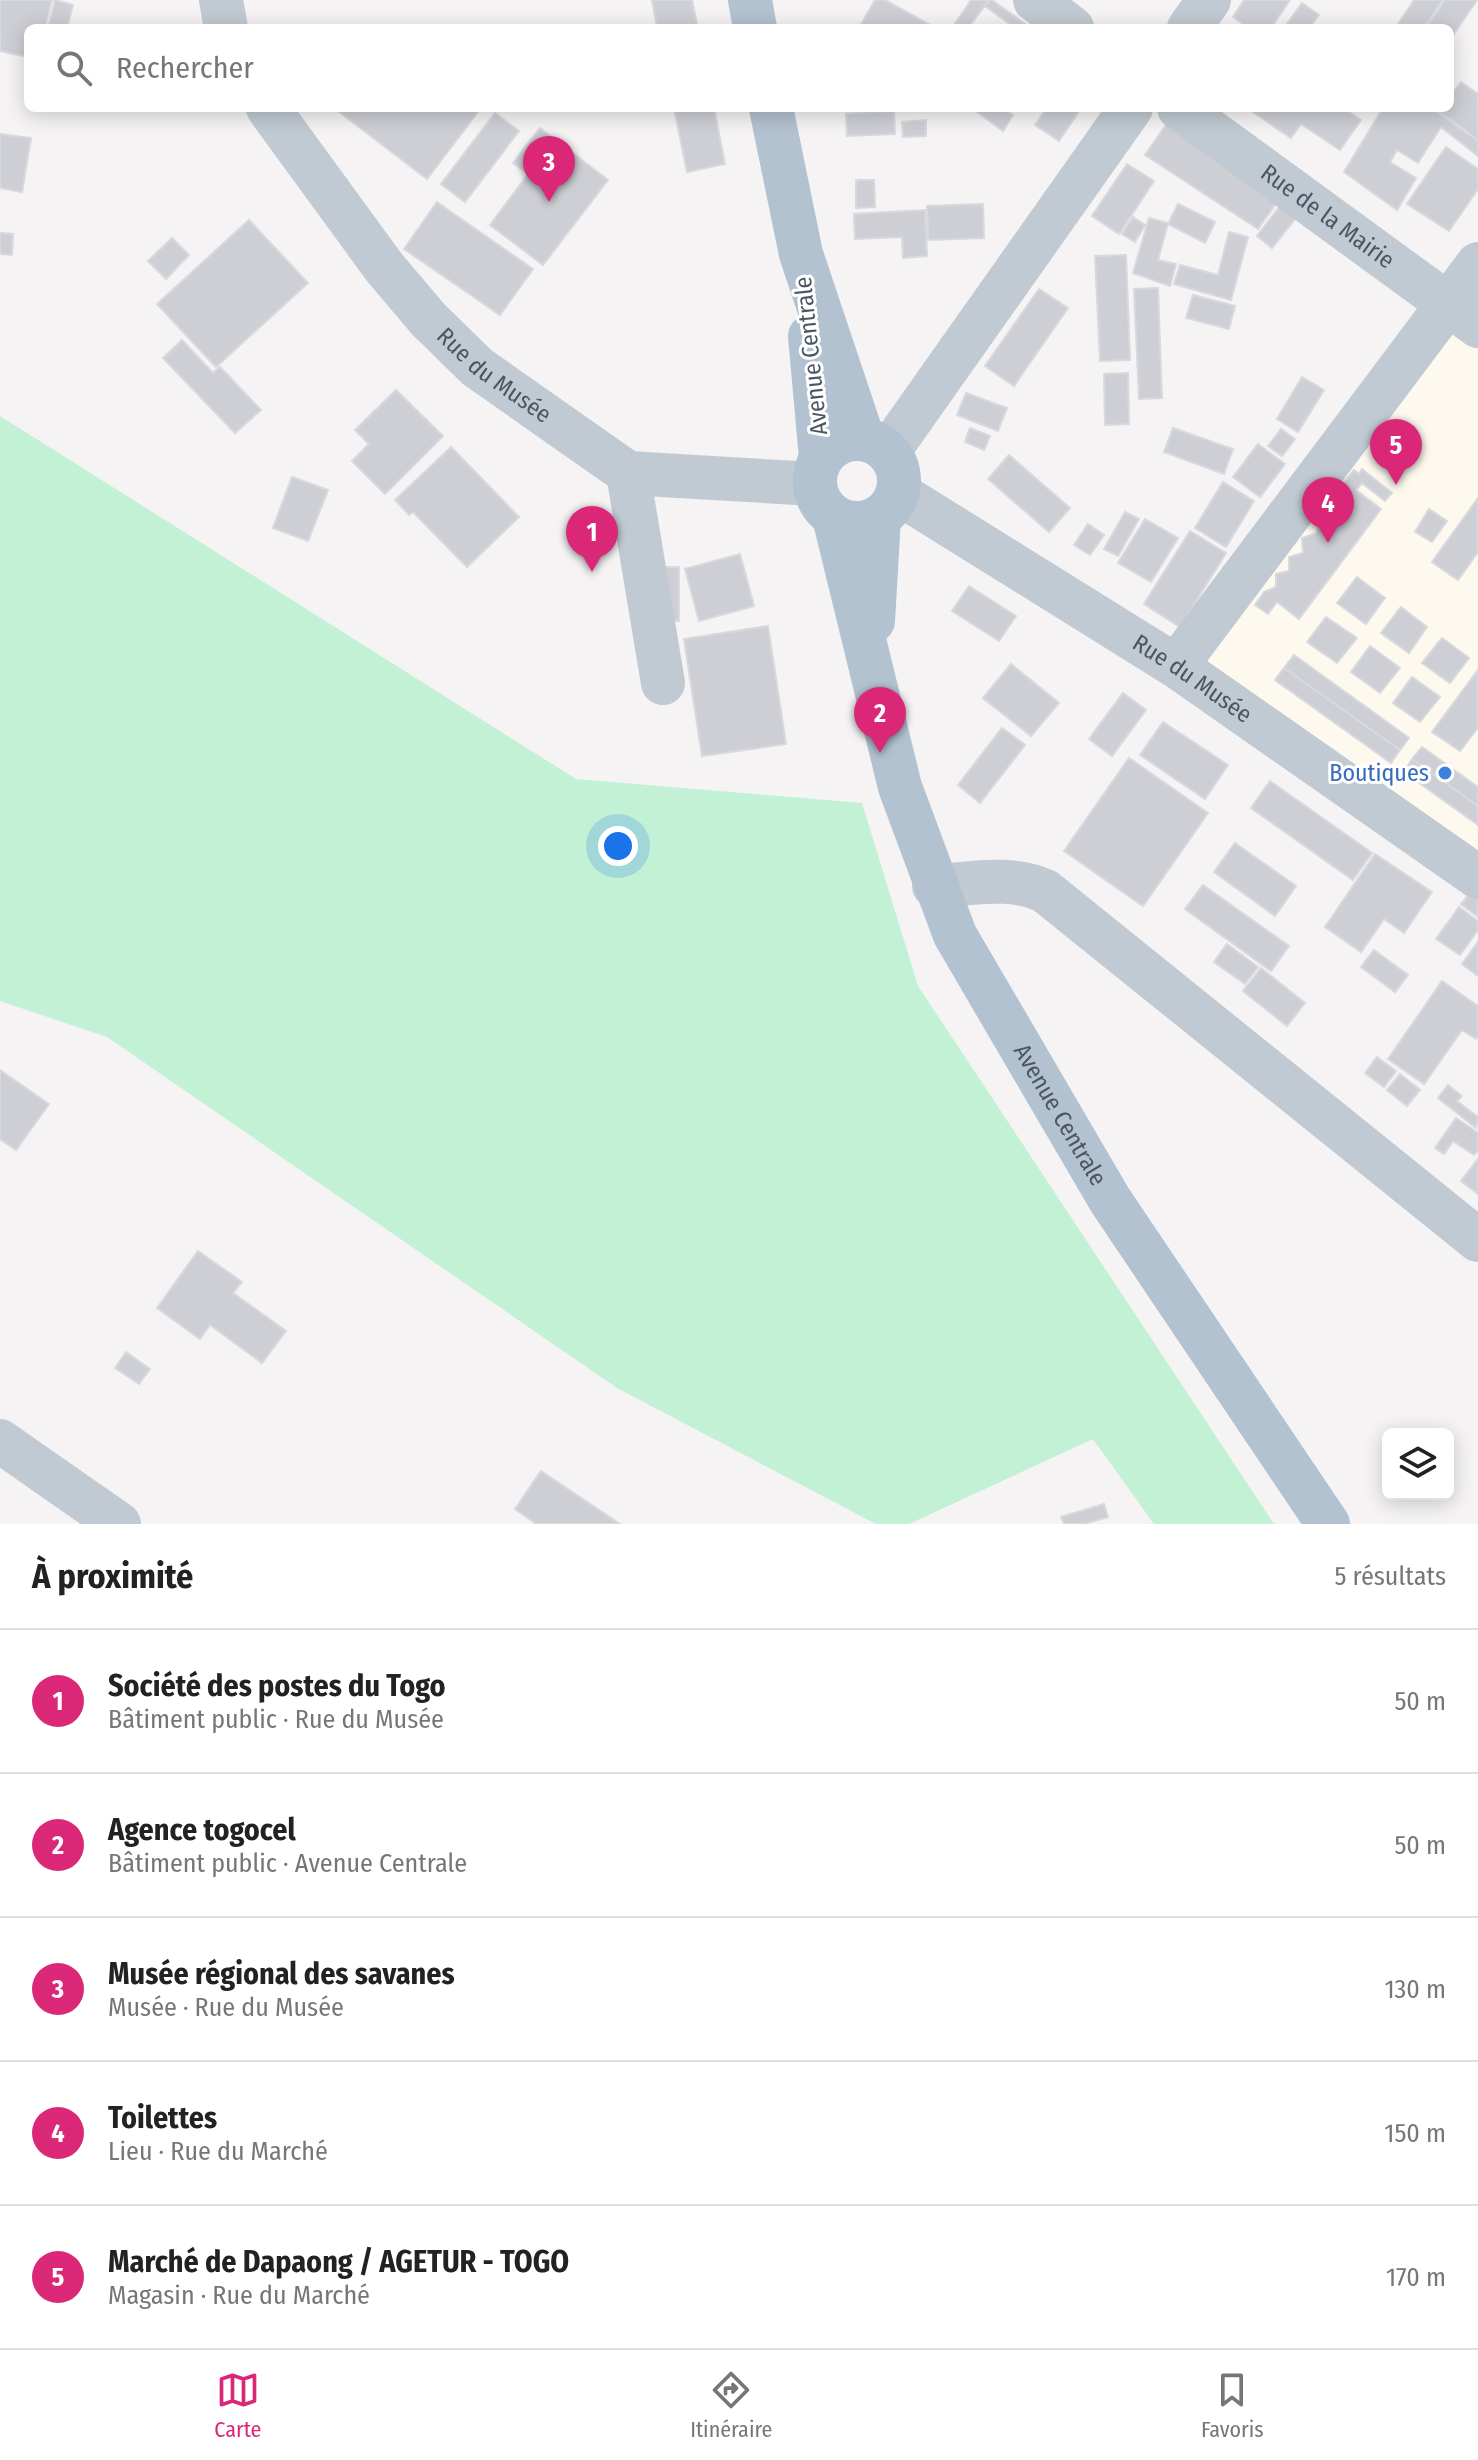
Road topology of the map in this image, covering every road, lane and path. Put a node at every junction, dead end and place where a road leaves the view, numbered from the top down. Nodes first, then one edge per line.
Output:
1 (221, 0) edge
2 (750, 0) edge
3 (1035, 0) edge
4 (1209, 0) edge
5 (225, 24) edge
6 (754, 24) edge
7 (1067, 24) edge
8 (1192, 24) edge
9 (271, 112) edge
10 (772, 112) edge
11 (1128, 112) edge
12 (1185, 112) edge
13 (801, 254) junction
14 (1478, 264) edge
15 (1464, 315) edge
16 (628, 473) junction
17 (882, 475) junction
18 (823, 486) junction
19 (1176, 666) junction
20 (870, 667) junction
21 (663, 683) dead end
22 (1478, 877) edge
23 (934, 886) junction
24 (1478, 1240) edge
25 (0, 1441) edge
26 (119, 1524) edge
27 (1328, 1524) edge

1 - 5 street
2 - 6 main road
3 - 7 street
4 - 8 street
9 - 16 street, Rue du Musée
10 - 13 main road, Avenue Centrale
11 - 17 street
12 - 15 street, Rue de la Mairie
13 - 17 main road, Avenue Centrale
13 - 18 main road, Avenue Centrale
14 - 15 street
15 - 19 street
16 - 18 street
16 - 21 street
17 - 18 main road
17 - 18 main road
17 - 19 street, Rue du Musée
17 - 20 main road, Avenue Centrale
18 - 20 main road, Avenue Centrale
19 - 22 street, Rue du Musée
20 - 23 main road, Avenue Centrale
23 - 24 street
23 - 27 main road, Avenue Centrale
25 - 26 street

